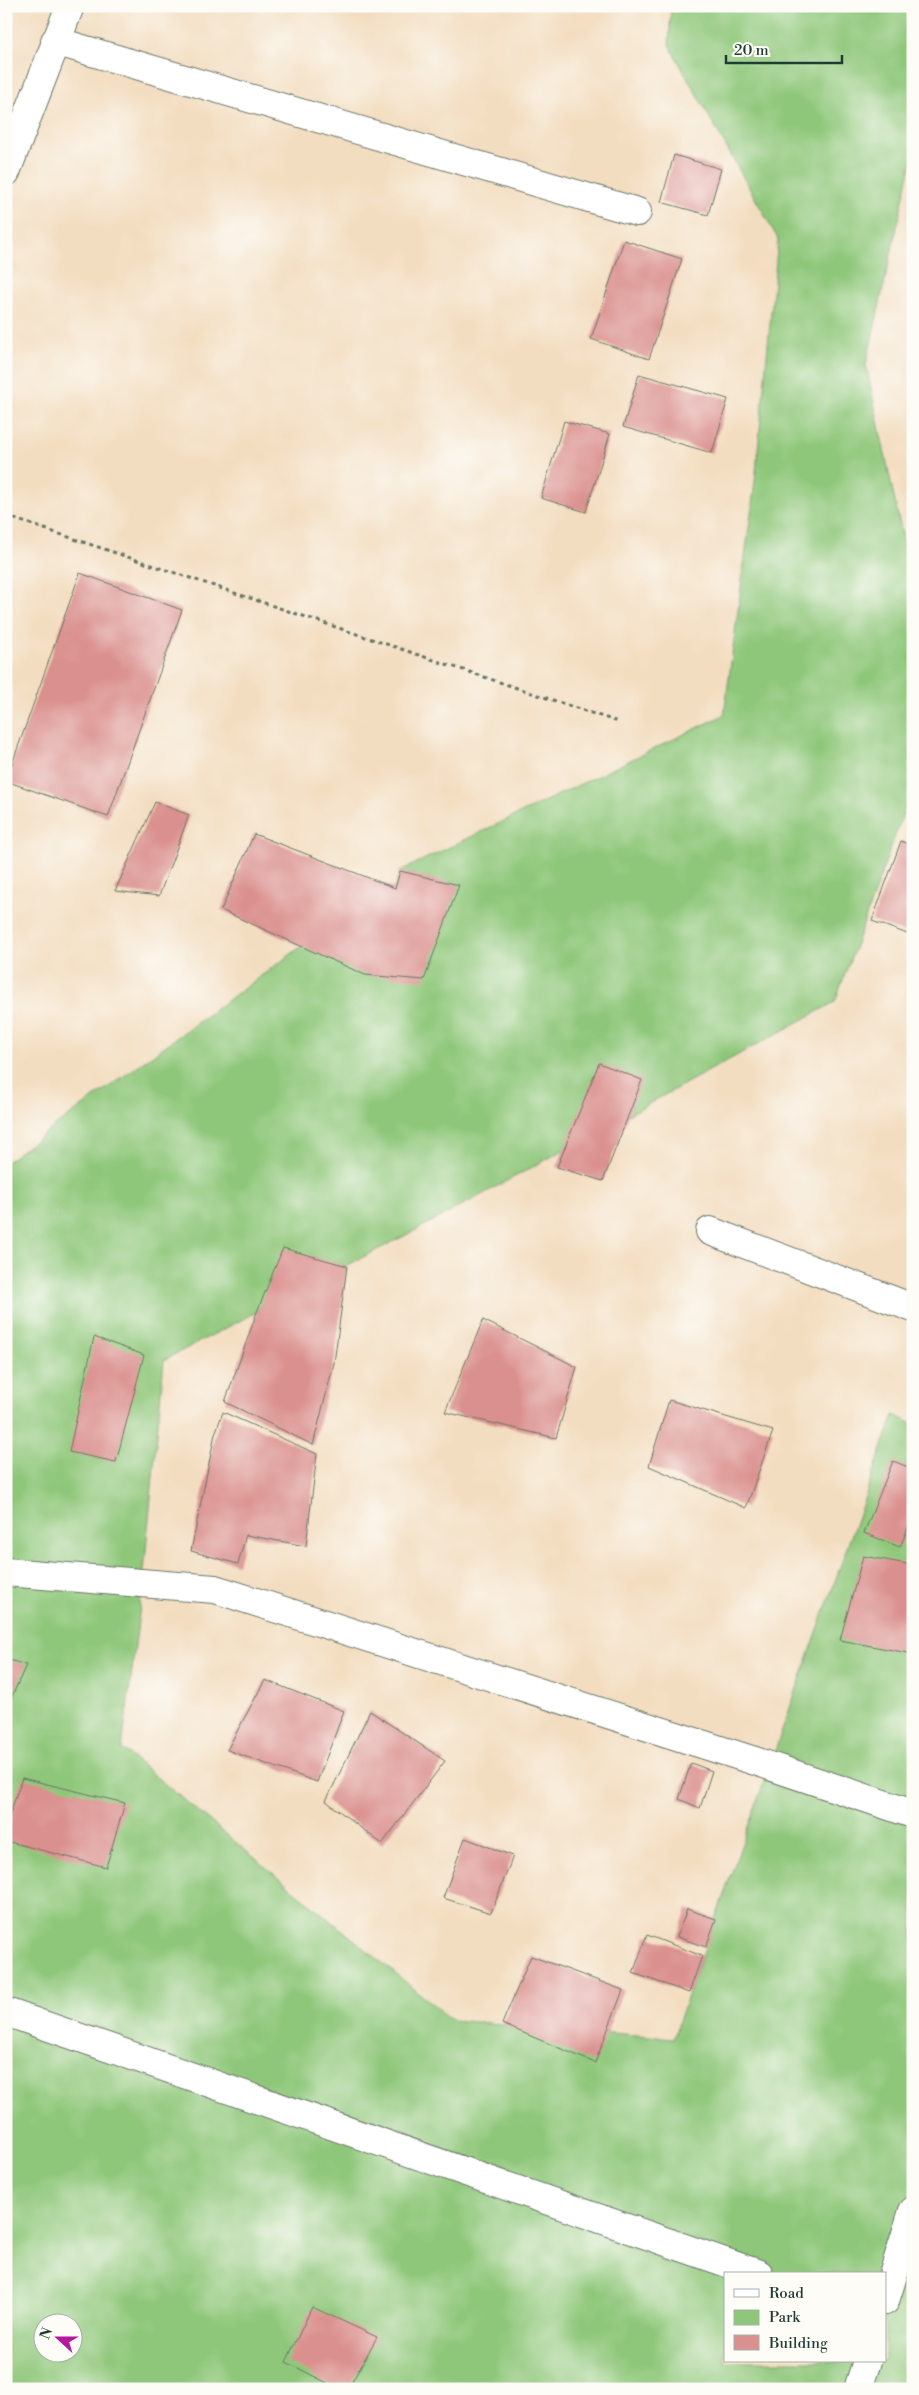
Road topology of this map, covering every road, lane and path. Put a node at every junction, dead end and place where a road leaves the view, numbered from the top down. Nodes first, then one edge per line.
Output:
1 (70, 6) edge
2 (55, 41) junction
3 (6, 172) edge
4 (637, 212) dead end
5 (6, 516) edge
6 (618, 722) dead end
7 (710, 1231) dead end
8 (913, 1308) edge
9 (6, 1572) edge
10 (913, 1814) edge
11 (6, 2012) edge
12 (913, 2211) edge
13 (753, 2272) edge
14 (886, 2298) edge
15 (867, 2362) edge
16 (858, 2389) edge

1 - 2 street
2 - 3 street
2 - 4 street
5 - 6 path
7 - 8 street
9 - 10 street
11 - 13 street
12 - 14 street
15 - 16 street

